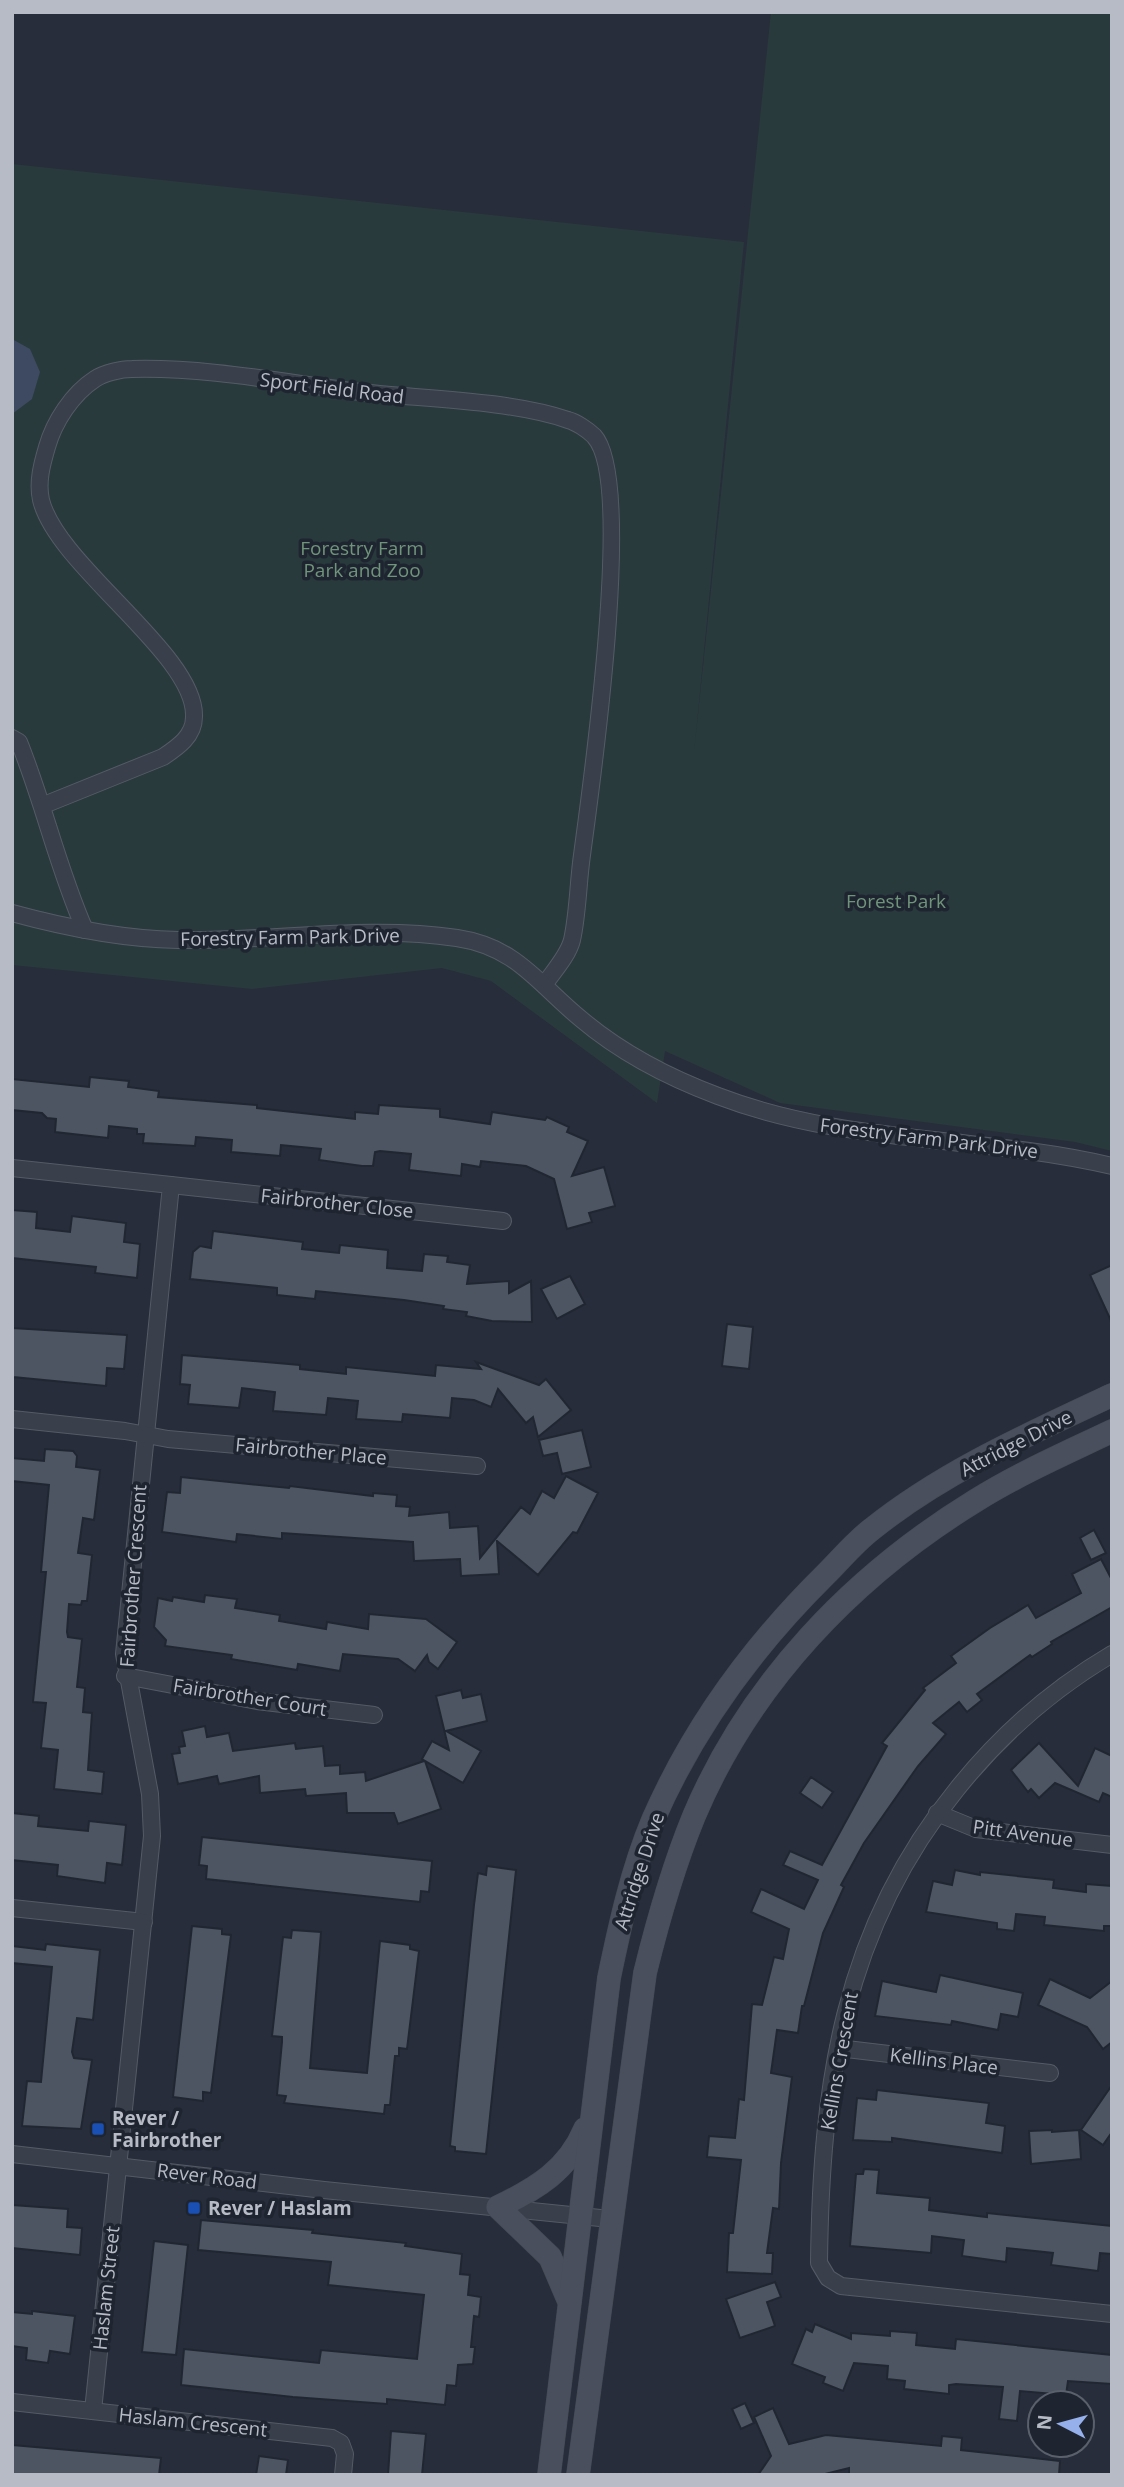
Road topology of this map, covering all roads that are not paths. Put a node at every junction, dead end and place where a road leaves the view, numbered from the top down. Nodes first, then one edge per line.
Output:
1 (12, 738) edge
2 (44, 805) junction
3 (12, 913) edge
4 (85, 930) junction
5 (544, 985) junction
6 (1112, 1166) edge
7 (12, 1168) edge
8 (171, 1185) junction
9 (503, 1221) dead end
10 (1112, 1395) edge
11 (12, 1419) edge
12 (1112, 1431) edge
13 (145, 1435) junction
14 (477, 1466) dead end
15 (1112, 1654) edge
16 (125, 1676) junction
17 (374, 1715) dead end
18 (937, 1813) junction
19 (1112, 1845) edge
20 (12, 1908) edge
21 (144, 1922) junction
22 (838, 2048) junction
23 (1050, 2073) dead end
24 (590, 2117) junction
25 (12, 2154) edge
26 (120, 2165) junction
27 (498, 2207) junction
28 (580, 2215) junction
29 (610, 2218) junction
30 (569, 2300) junction
31 (1112, 2314) edge
32 (12, 2402) edge
33 (93, 2411) junction
34 (343, 2475) edge
35 (549, 2475) edge
36 (578, 2475) edge

1 - 2 street
2 - 4 street
2 - 5 street, Sport Field Road
3 - 4 street, Forestry Farm Park Drive
4 - 5 street, Forestry Farm Park Drive
5 - 6 street, Forestry Farm Park Drive
7 - 8 street
8 - 9 street, Fairbrother Close
8 - 13 street, Fairbrother Crescent
10 - 24 main road, Attridge Drive
11 - 13 street, Fairbrother Place
12 - 29 main road, Attridge Drive
13 - 14 street, Fairbrother Place
13 - 16 street, Fairbrother Crescent
15 - 18 street, Kellins Crescent
16 - 17 street, Fairbrother Court
16 - 21 street, Fairbrother Crescent
18 - 19 street, Pitt Avenue
18 - 22 street, Kellins Crescent
20 - 21 street
21 - 26 street, Fairbrother Crescent
22 - 23 street, Kellins Place
22 - 31 street, Kellins Crescent
24 - 27 main road
24 - 28 main road, Attridge Drive
25 - 26 street, Rever Road
26 - 27 street, Rever Road
26 - 33 street, Haslam Street
27 - 28 street, Rever Road
27 - 30 main road
28 - 29 street, Rever Road
28 - 30 main road, Attridge Drive
29 - 36 main road, Attridge Drive
30 - 35 main road, Attridge Drive
32 - 33 street, Haslam Crescent
33 - 34 street, Haslam Crescent

